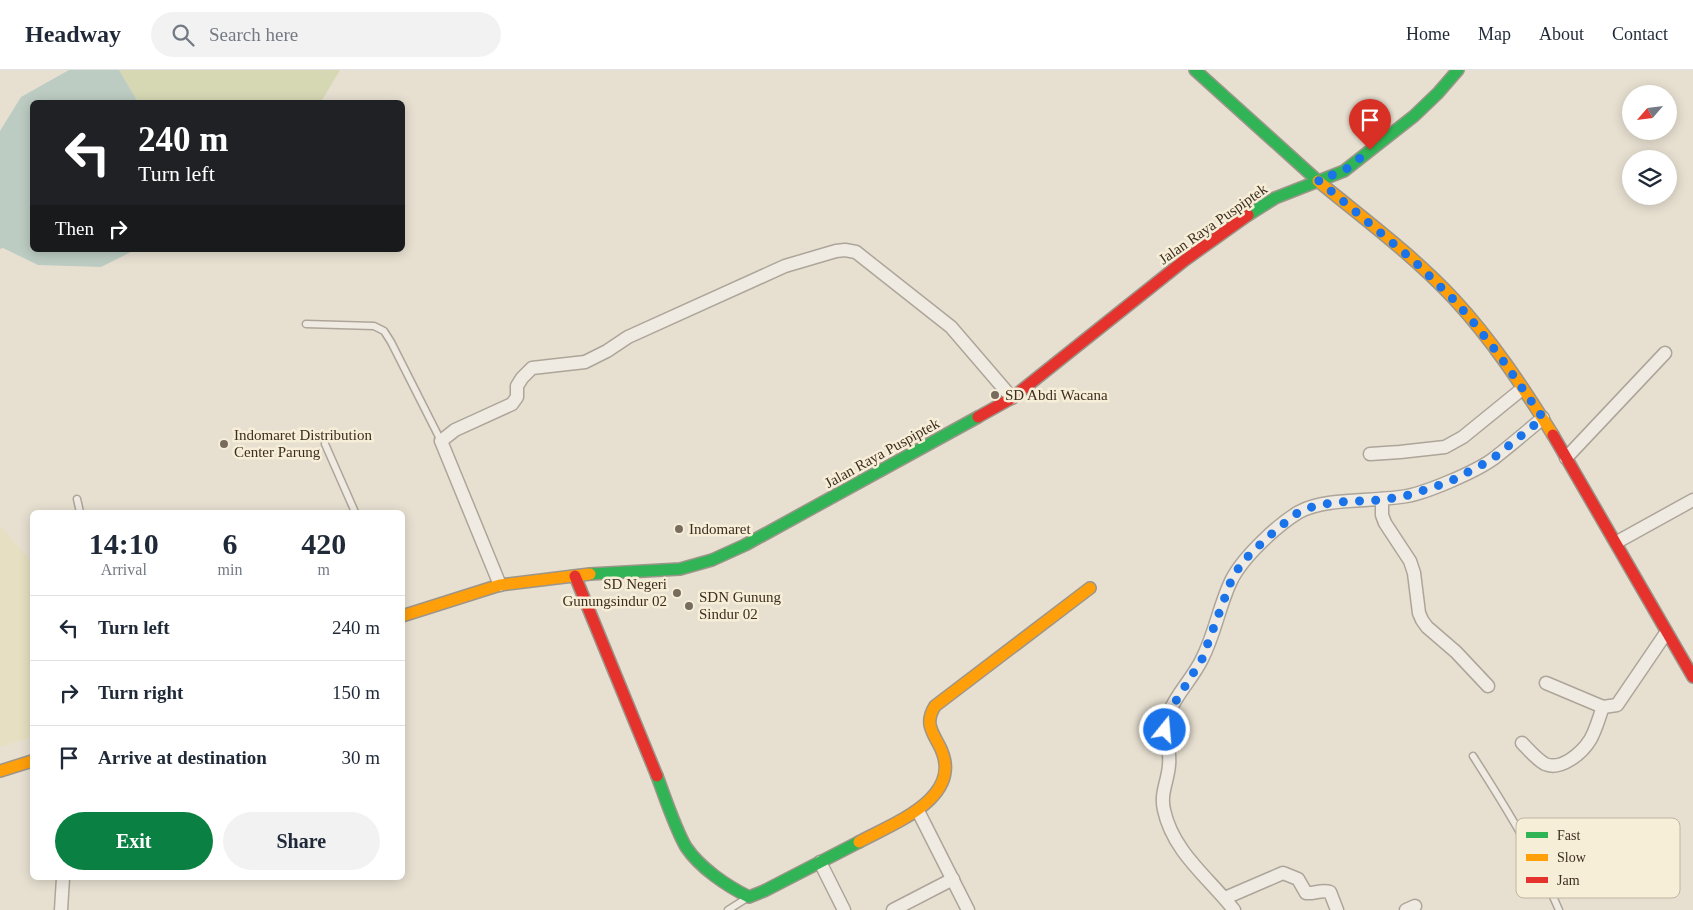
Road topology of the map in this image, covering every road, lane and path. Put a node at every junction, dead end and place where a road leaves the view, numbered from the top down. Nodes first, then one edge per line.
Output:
1 (1195, 70) edge
2 (1458, 70) edge
3 (1318, 180) junction
4 (306, 324) dead end
5 (1665, 353) dead end
6 (1522, 389) junction
7 (1012, 398) junction
8 (1543, 418) junction
9 (441, 441) junction
10 (325, 444) dead end
11 (1370, 454) dead end
12 (1566, 458) junction
13 (77, 499) dead end
14 (1382, 500) junction
15 (1693, 500) edge
16 (80, 510) edge
17 (354, 510) edge
18 (1617, 542) junction
19 (575, 576) junction
20 (500, 585) junction
21 (1090, 588) dead end
22 (405, 612) edge
23 (1666, 633) junction
24 (1693, 677) edge
25 (1546, 684) dead end
26 (1488, 686) dead end
27 (1603, 707) junction
28 (1522, 742) dead end
29 (1473, 756) dead end
30 (30, 762) edge
31 (0, 771) edge
32 (918, 811) junction
33 (1516, 827) edge
34 (820, 862) junction
35 (953, 879) junction
36 (62, 880) edge
37 (748, 898) junction
38 (1225, 898) junction
39 (1554, 898) edge
40 (61, 910) edge
41 (728, 910) edge
42 (844, 910) edge
43 (894, 910) edge
44 (968, 910) edge
45 (1234, 910) edge
46 (1336, 910) edge
47 (1559, 910) edge

1 - 3 main road
2 - 3 main road, Jalan Raya Puspiptek
3 - 6 main road
3 - 7 main road, Jalan Raya Puspiptek
4 - 9 lane
5 - 12 street
6 - 8 main road
6 - 11 street
7 - 9 street
7 - 19 main road, Jalan Raya Puspiptek
8 - 12 main road
8 - 14 street
9 - 20 street
10 - 17 lane
12 - 18 main road
13 - 16 lane
14 - 26 street
14 - 38 street
15 - 18 street
18 - 23 main road
19 - 20 main road, Jalan Raya Puspiptek
19 - 37 main road
20 - 22 main road, Jalan Raya Puspiptek
21 - 32 main road
23 - 24 main road
23 - 27 street
25 - 27 street
27 - 28 street
29 - 33 lane
30 - 31 main road
32 - 34 main road
32 - 35 street
34 - 37 main road
34 - 42 street
35 - 43 street
35 - 44 street
36 - 40 street
37 - 41 lane
38 - 45 street
38 - 46 street
39 - 47 lane

